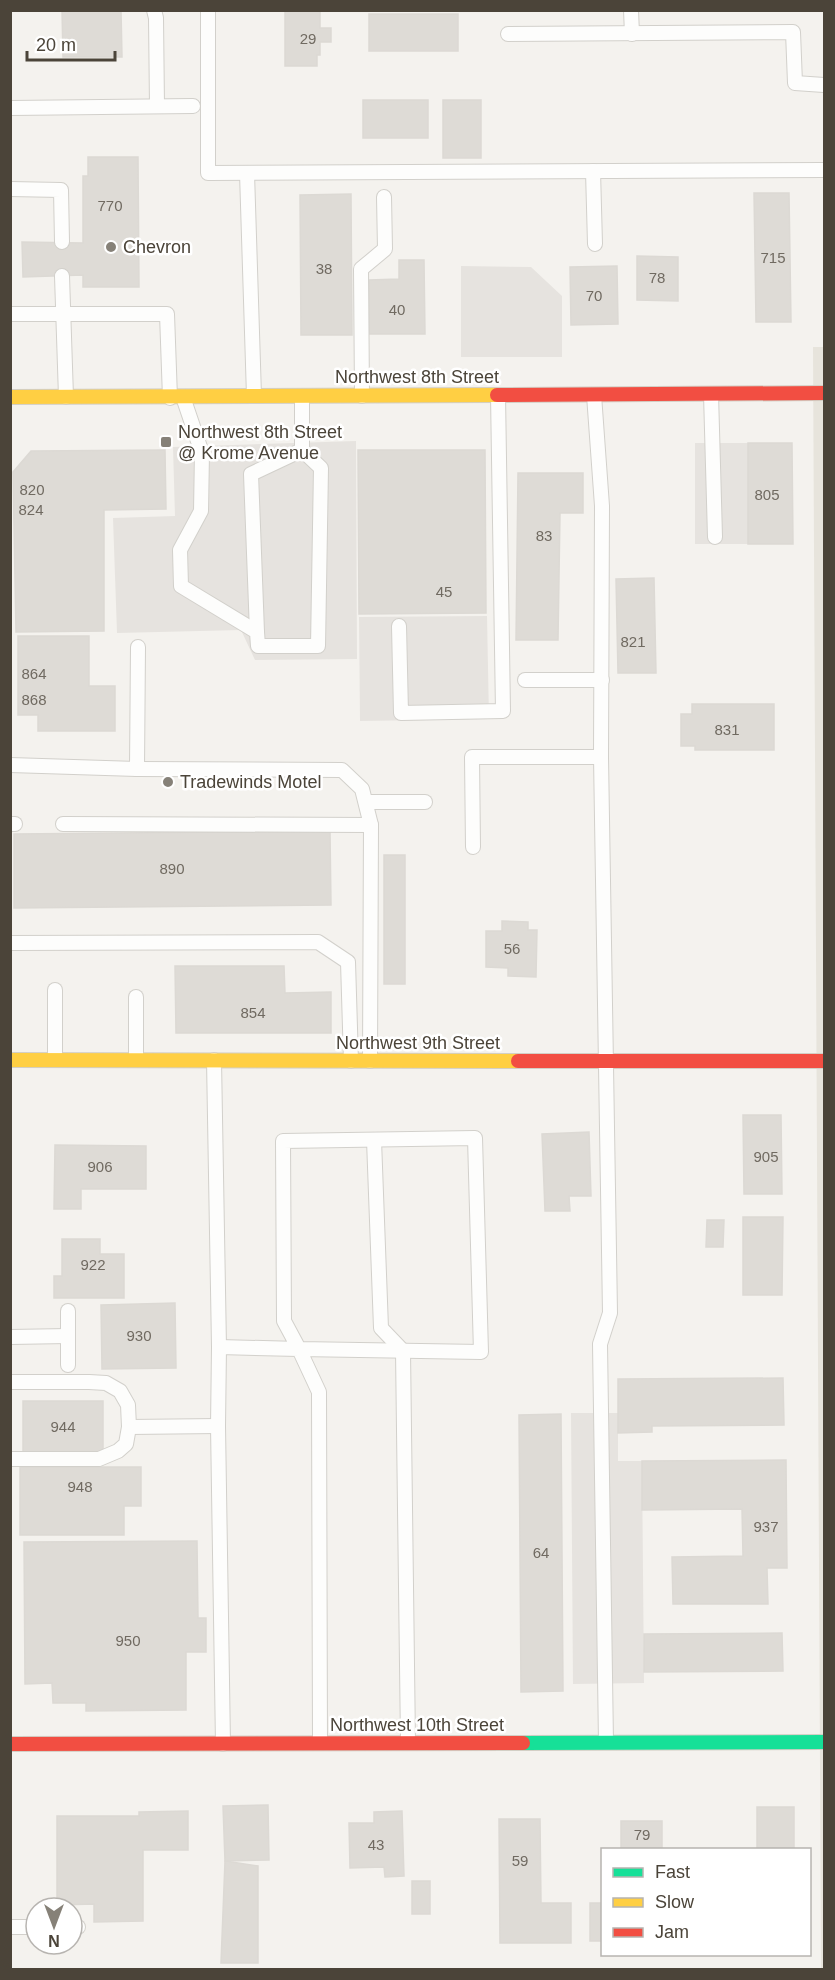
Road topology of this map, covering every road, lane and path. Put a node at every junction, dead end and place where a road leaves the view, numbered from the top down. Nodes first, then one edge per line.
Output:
1 (154, 10) edge
2 (208, 10) edge
3 (632, 10) edge
4 (632, 33) junction
5 (508, 34) dead end
6 (825, 85) edge
7 (157, 106) junction
8 (193, 106) dead end
9 (10, 108) edge
10 (825, 170) edge
11 (593, 171) junction
12 (247, 173) junction
13 (10, 189) edge
14 (384, 197) dead end
15 (62, 242) dead end
16 (595, 244) dead end
17 (62, 276) dead end
18 (10, 314) edge
19 (63, 314) junction
20 (825, 393) edge
21 (711, 394) junction
22 (498, 395) junction
23 (594, 395) junction
24 (254, 396) junction
25 (302, 396) junction
26 (362, 396) junction
27 (10, 397) edge
28 (66, 397) junction
29 (176, 397) junction
30 (302, 450) junction
31 (715, 537) dead end
32 (399, 626) dead end
33 (257, 632) junction
34 (138, 646) dead end
35 (525, 680) dead end
36 (602, 680) junction
37 (601, 757) junction
38 (10, 765) edge
39 (137, 770) junction
40 (367, 802) junction
41 (425, 802) dead end
42 (63, 824) dead end
43 (371, 825) junction
44 (473, 847) dead end
45 (10, 943) edge
46 (55, 990) dead end
47 (136, 997) dead end
48 (10, 1060) edge
49 (55, 1060) junction
50 (136, 1060) junction
51 (214, 1060) junction
52 (351, 1061) junction
53 (370, 1061) junction
54 (605, 1061) junction
55 (825, 1061) edge
56 (374, 1140) junction
57 (68, 1311) dead end
58 (10, 1336) edge
59 (68, 1336) junction
60 (219, 1347) junction
61 (299, 1349) junction
62 (403, 1350) junction
63 (68, 1365) dead end
64 (10, 1382) edge
65 (218, 1426) junction
66 (129, 1427) junction
67 (10, 1459) edge
68 (606, 1742) junction
69 (825, 1742) edge
70 (320, 1743) junction
71 (408, 1743) junction
72 (10, 1744) edge
73 (223, 1744) junction

1 - 7 lane
2 - 12 lane
3 - 4 lane
4 - 5 lane
4 - 6 lane
7 - 8 lane
7 - 9 lane
10 - 11 lane
11 - 12 lane
11 - 16 lane
12 - 24 lane
13 - 15 lane
14 - 26 lane
17 - 19 lane
18 - 19 lane
19 - 28 lane
19 - 29 lane
20 - 21 street, Northwest 8th Street
21 - 23 street, Northwest 8th Street
21 - 31 lane
22 - 23 street, Northwest 8th Street
22 - 26 street, Northwest 8th Street
22 - 32 lane
23 - 36 lane
24 - 25 street, Northwest 8th Street
24 - 29 street, Northwest 8th Street
25 - 26 street, Northwest 8th Street
25 - 30 lane
27 - 28 street, Northwest 8th Street
28 - 29 street, Northwest 8th Street
29 - 33 lane
30 - 33 lane
30 - 33 lane
34 - 39 lane
35 - 36 lane
36 - 37 lane
37 - 44 lane
37 - 54 lane
38 - 39 lane
39 - 40 lane
40 - 41 lane
40 - 43 lane
42 - 43 lane
43 - 53 lane
45 - 52 lane
46 - 49 lane
47 - 50 lane
48 - 49 street, Northwest 9th Street
49 - 50 street, Northwest 9th Street
50 - 51 street, Northwest 9th Street
51 - 52 street, Northwest 9th Street
51 - 60 lane
52 - 53 street, Northwest 9th Street
53 - 54 street, Northwest 9th Street
54 - 55 street, Northwest 9th Street
54 - 68 lane
56 - 61 lane
56 - 62 lane
56 - 62 lane
57 - 59 lane
58 - 59 lane
59 - 63 lane
60 - 61 lane
60 - 65 lane
61 - 62 lane
61 - 70 lane
62 - 71 lane
64 - 66 lane
65 - 66 lane
65 - 73 lane
66 - 67 lane
68 - 69 street, Northwest 10th Street
68 - 71 street, Northwest 10th Street
70 - 71 street, Northwest 10th Street
70 - 73 street, Northwest 10th Street
72 - 73 street, Northwest 10th Street

